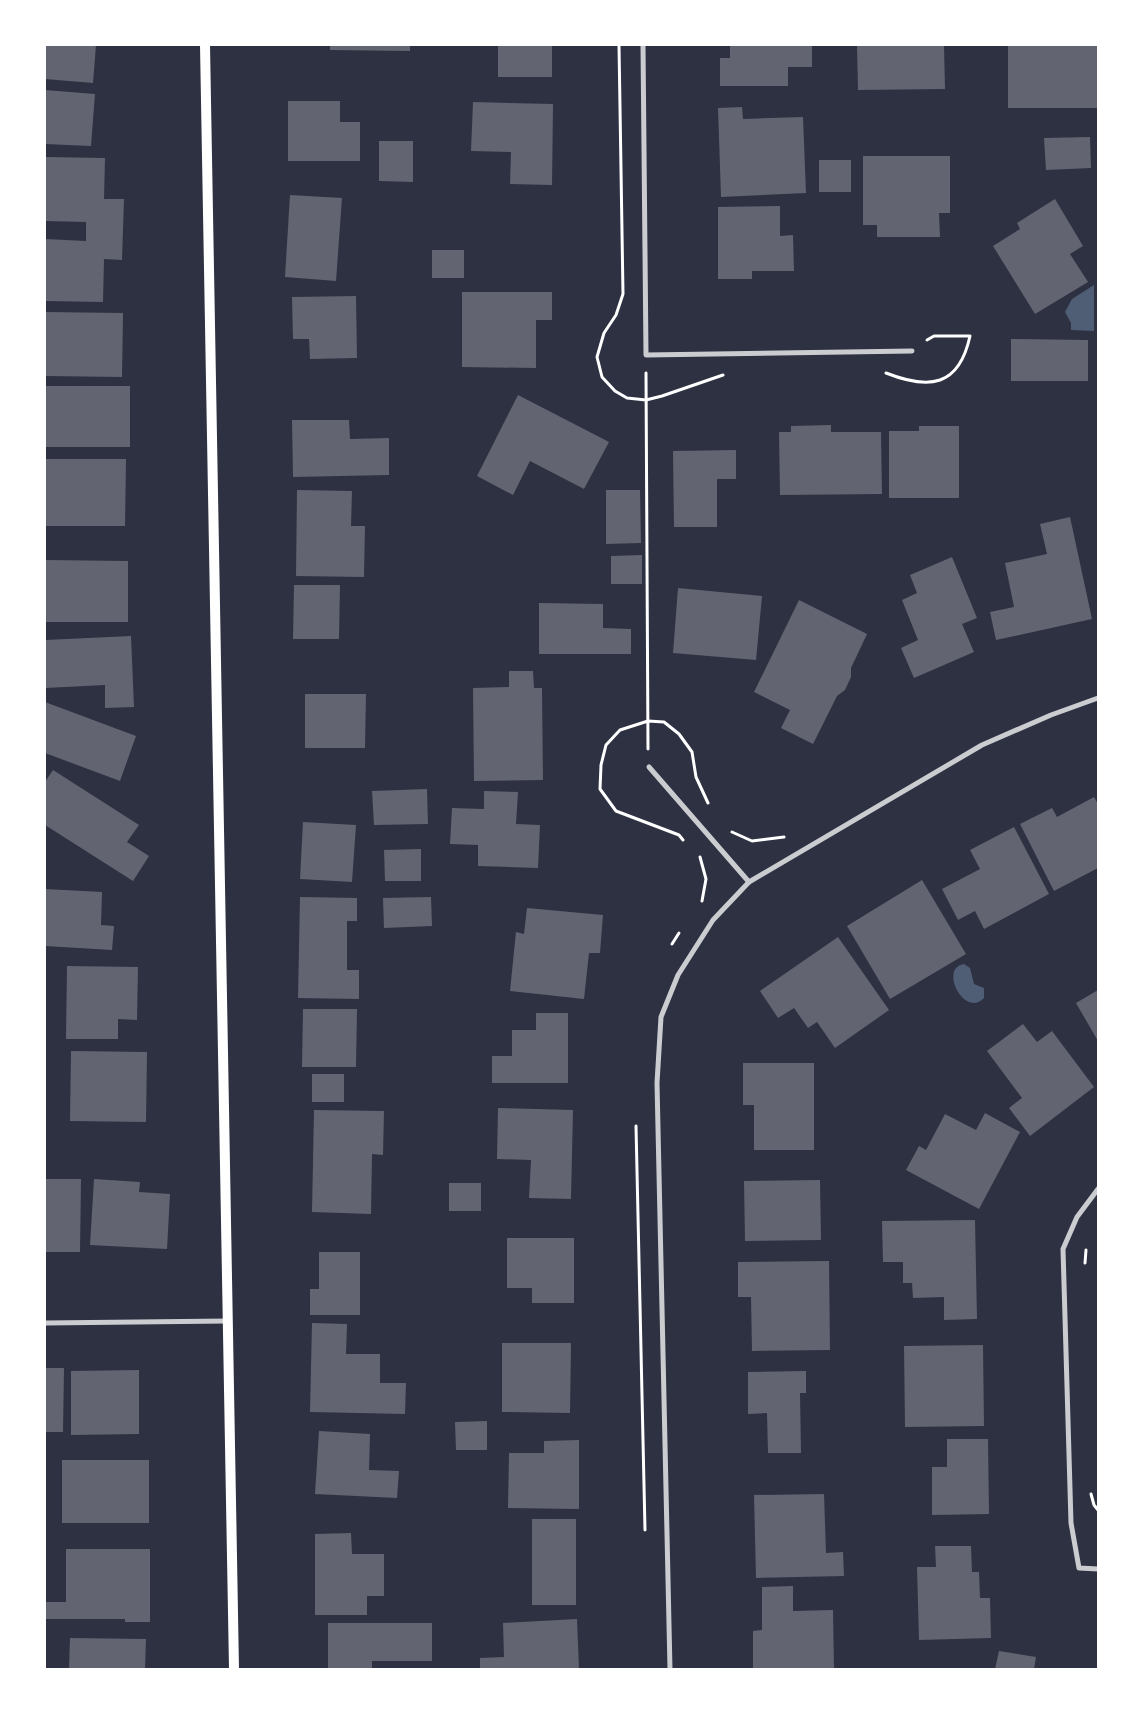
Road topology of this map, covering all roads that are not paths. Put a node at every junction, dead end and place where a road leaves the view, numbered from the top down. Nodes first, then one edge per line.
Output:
1 (206, 45) edge
2 (643, 45) edge
3 (912, 351) road end
4 (1098, 698) edge
5 (648, 767) road end
6 (749, 882) junction
7 (1098, 1189) edge
8 (227, 1321) junction
9 (45, 1323) edge
10 (1098, 1569) edge
11 (234, 1669) edge
12 (670, 1669) edge

1 - 8 main road
2 - 3 street
4 - 6 street
5 - 6 street
6 - 12 street
7 - 10 street
8 - 9 street
8 - 11 main road

